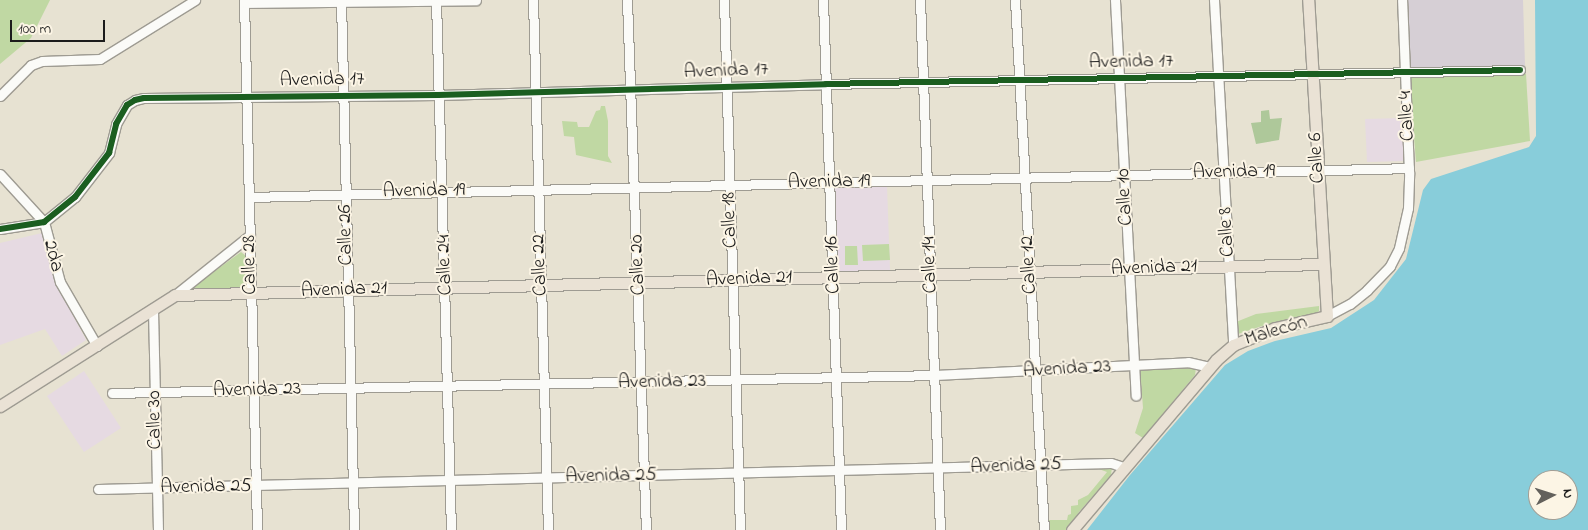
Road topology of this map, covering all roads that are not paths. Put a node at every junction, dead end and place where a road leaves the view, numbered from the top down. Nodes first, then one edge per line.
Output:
1 (195, 0) edge
2 (341, 0) edge
3 (436, 0) edge
4 (476, 0) edge
5 (533, 0) edge
6 (627, 0) edge
7 (724, 0) edge
8 (823, 0) edge
9 (920, 0) edge
10 (1015, 0) edge
11 (1115, 0) edge
12 (1214, 0) edge
13 (1308, 0) edge
14 (1402, 0) edge
15 (245, 1) edge
16 (1520, 70) dead end
17 (1405, 72) junction
18 (1312, 74) junction
19 (1218, 76) junction
20 (1119, 78) junction
21 (1019, 81) junction
22 (924, 82) junction
23 (826, 84) junction
24 (726, 88) junction
25 (630, 91) junction
26 (535, 92) junction
27 (438, 95) junction
28 (0, 96) edge
29 (342, 96) junction
30 (248, 98) junction
31 (1318, 170) junction
32 (1409, 170) junction
33 (1224, 172) junction
34 (0, 174) edge
35 (1124, 175) junction
36 (1024, 176) junction
37 (927, 180) junction
38 (830, 182) junction
39 (729, 185) junction
40 (634, 186) junction
41 (538, 189) junction
42 (442, 191) junction
43 (345, 193) junction
44 (250, 197) junction
45 (44, 222) junction
46 (0, 230) edge
47 (250, 235) junction
48 (1323, 264) junction
49 (1228, 266) junction
50 (1129, 269) junction
51 (1029, 272) junction
52 (931, 274) junction
53 (833, 277) junction
54 (732, 280) junction
55 (639, 283) junction
56 (541, 284) junction
57 (446, 288) junction
58 (347, 290) junction
59 (251, 293) junction
60 (175, 295) junction
61 (153, 310) junction
62 (1327, 316) junction
63 (1233, 345) junction
64 (97, 346) junction
65 (1134, 366) junction
66 (1210, 367) junction
67 (1034, 371) junction
68 (935, 375) junction
69 (837, 377) junction
70 (735, 380) junction
71 (642, 382) junction
72 (544, 384) junction
73 (448, 385) junction
74 (350, 388) junction
75 (253, 390) junction
76 (154, 391) junction
77 (112, 393) dead end
78 (1136, 395) dead end
79 (0, 406) edge
80 (1039, 465) junction
81 (1123, 467) junction
82 (938, 468) junction
83 (840, 471) junction
84 (738, 473) junction
85 (644, 476) junction
86 (547, 478) junction
87 (451, 480) junction
88 (353, 483) junction
89 (255, 486) junction
90 (157, 488) junction
91 (98, 489) dead end
92 (158, 530) edge
93 (257, 530) edge
94 (354, 530) edge
95 (451, 530) edge
96 (548, 530) edge
97 (646, 530) edge
98 (740, 530) edge
99 (841, 530) edge
100 (940, 530) edge
101 (1044, 530) edge
102 (1072, 530) edge

1 - 28 street
2 - 3 street
2 - 15 street
2 - 29 street, Calle 26
3 - 4 street
3 - 27 street, Calle 24
5 - 26 street, Calle 22
6 - 25 street, Calle 20
7 - 24 street, Calle 18
8 - 23 street, Calle 16
9 - 22 street, Calle 14
10 - 21 street, Calle 12
11 - 20 street, Calle 10
12 - 19 street, Calle 8
13 - 18 main road, Calle 6
14 - 17 street, Calle 4
15 - 30 street, Calle 28
16 - 17 street, Avenida 17
17 - 18 street, Avenida 17
17 - 32 street, Calle 4
18 - 19 street, Avenida 17
18 - 31 main road, Calle 6
19 - 20 street, Avenida 17
19 - 33 street, Calle 8
20 - 21 street, Avenida 17
20 - 35 street, Calle 10
21 - 22 street, Avenida 17
21 - 36 street, Calle 12
22 - 23 street, Avenida 17
22 - 37 street, Calle 14
23 - 24 street, Avenida 17
23 - 38 street, Calle 16
24 - 25 street, Avenida 17
24 - 39 street, Calle 18
25 - 26 street, Avenida 17
25 - 40 street, Calle 20
26 - 27 street, Avenida 17
26 - 41 street, Calle 22
27 - 29 street, Avenida 17
27 - 42 street, Calle 24
29 - 30 street, Avenida 17
29 - 43 street, Calle 26
30 - 44 street, Calle 28
30 - 45 street, Avenida 17
31 - 32 street, Avenida 19
31 - 33 street, Avenida 19
31 - 48 main road, Calle 6
32 - 62 street, Malecón
33 - 35 street, Avenida 19
33 - 49 street, Calle 8
34 - 45 street, 2da
35 - 36 street, Avenida 19
35 - 50 street, Calle 10
36 - 37 street, Avenida 19
36 - 51 street, Calle 12
37 - 38 street, Avenida 19
37 - 52 street, Calle 14
38 - 39 street, Avenida 19
38 - 53 street, Calle 16
39 - 40 street, Avenida 19
39 - 54 street, Calle 18
40 - 41 street, Avenida 19
40 - 55 street, Calle 20
41 - 42 street, Avenida 19
41 - 56 street, Calle 22
42 - 43 street, Avenida 19
42 - 57 street, Calle 24
43 - 44 street, Avenida 19
43 - 58 street, Calle 26
44 - 47 street, Calle 28
45 - 46 street, Avenida 17
45 - 64 street, 2da
47 - 59 street, Calle 28
47 - 60 street
48 - 49 main road, Avenida 21
48 - 62 main road, Calle 6
49 - 50 main road, Avenida 21
49 - 63 street, Calle 8
50 - 51 main road, Avenida 21
50 - 65 street, Calle 10
51 - 52 main road, Avenida 21
51 - 67 street, Calle 12
52 - 53 main road, Avenida 21
52 - 68 street, Calle 14
53 - 54 main road, Avenida 21
53 - 69 street, Calle 16
54 - 55 main road, Avenida 21
54 - 70 street, Calle 18
55 - 56 main road, Avenida 21
55 - 71 street, Calle 20
56 - 57 main road, Avenida 21
56 - 72 street, Calle 22
57 - 58 main road, Avenida 21
57 - 73 street, Calle 24
58 - 59 main road, Avenida 21
58 - 74 street, Calle 26
59 - 60 main road, Avenida 21
59 - 75 street, Calle 28
60 - 61 main road
61 - 64 main road
61 - 76 street, Calle 30
62 - 63 main road, Malecón
63 - 66 main road, Malecón
64 - 79 main road
65 - 66 street, Avenida 23
65 - 67 street, Avenida 23
65 - 78 street, Calle 10
66 - 81 main road, Malecón
67 - 68 street, Avenida 23
67 - 80 street, Calle 12
68 - 69 street, Avenida 23
68 - 82 street, Calle 14
69 - 70 street, Avenida 23
69 - 83 street, Calle 16
70 - 71 street, Avenida 23
70 - 84 street, Calle 18
71 - 72 street, Avenida 23
71 - 85 street, Calle 20
72 - 73 street, Avenida 23
72 - 86 street, Calle 22
73 - 74 street, Avenida 23
73 - 87 street, Calle 24
74 - 75 street, Avenida 23
74 - 88 street, Calle 26
75 - 76 street, Avenida 23
75 - 89 street, Calle 28
76 - 77 street, Avenida 23
76 - 90 street, Calle 30
80 - 81 street, Avenida 25
80 - 82 street, Avenida 25
80 - 101 street, Calle 12
81 - 102 main road, Malecón
82 - 83 street, Avenida 25
82 - 100 street, Calle 14
83 - 84 street, Avenida 25
83 - 99 street, Calle 16
84 - 85 street, Avenida 25
84 - 98 street, Calle 18
85 - 86 street, Avenida 25
85 - 97 street, Calle 20
86 - 87 street, Avenida 25
86 - 96 street, Calle 22
87 - 88 street, Avenida 25
87 - 95 street, Calle 24
88 - 89 street, Avenida 25
88 - 94 street, Calle 26
89 - 90 street, Avenida 25
89 - 93 street, Calle 28
90 - 91 street, Avenida 25
90 - 92 street, Calle 30

